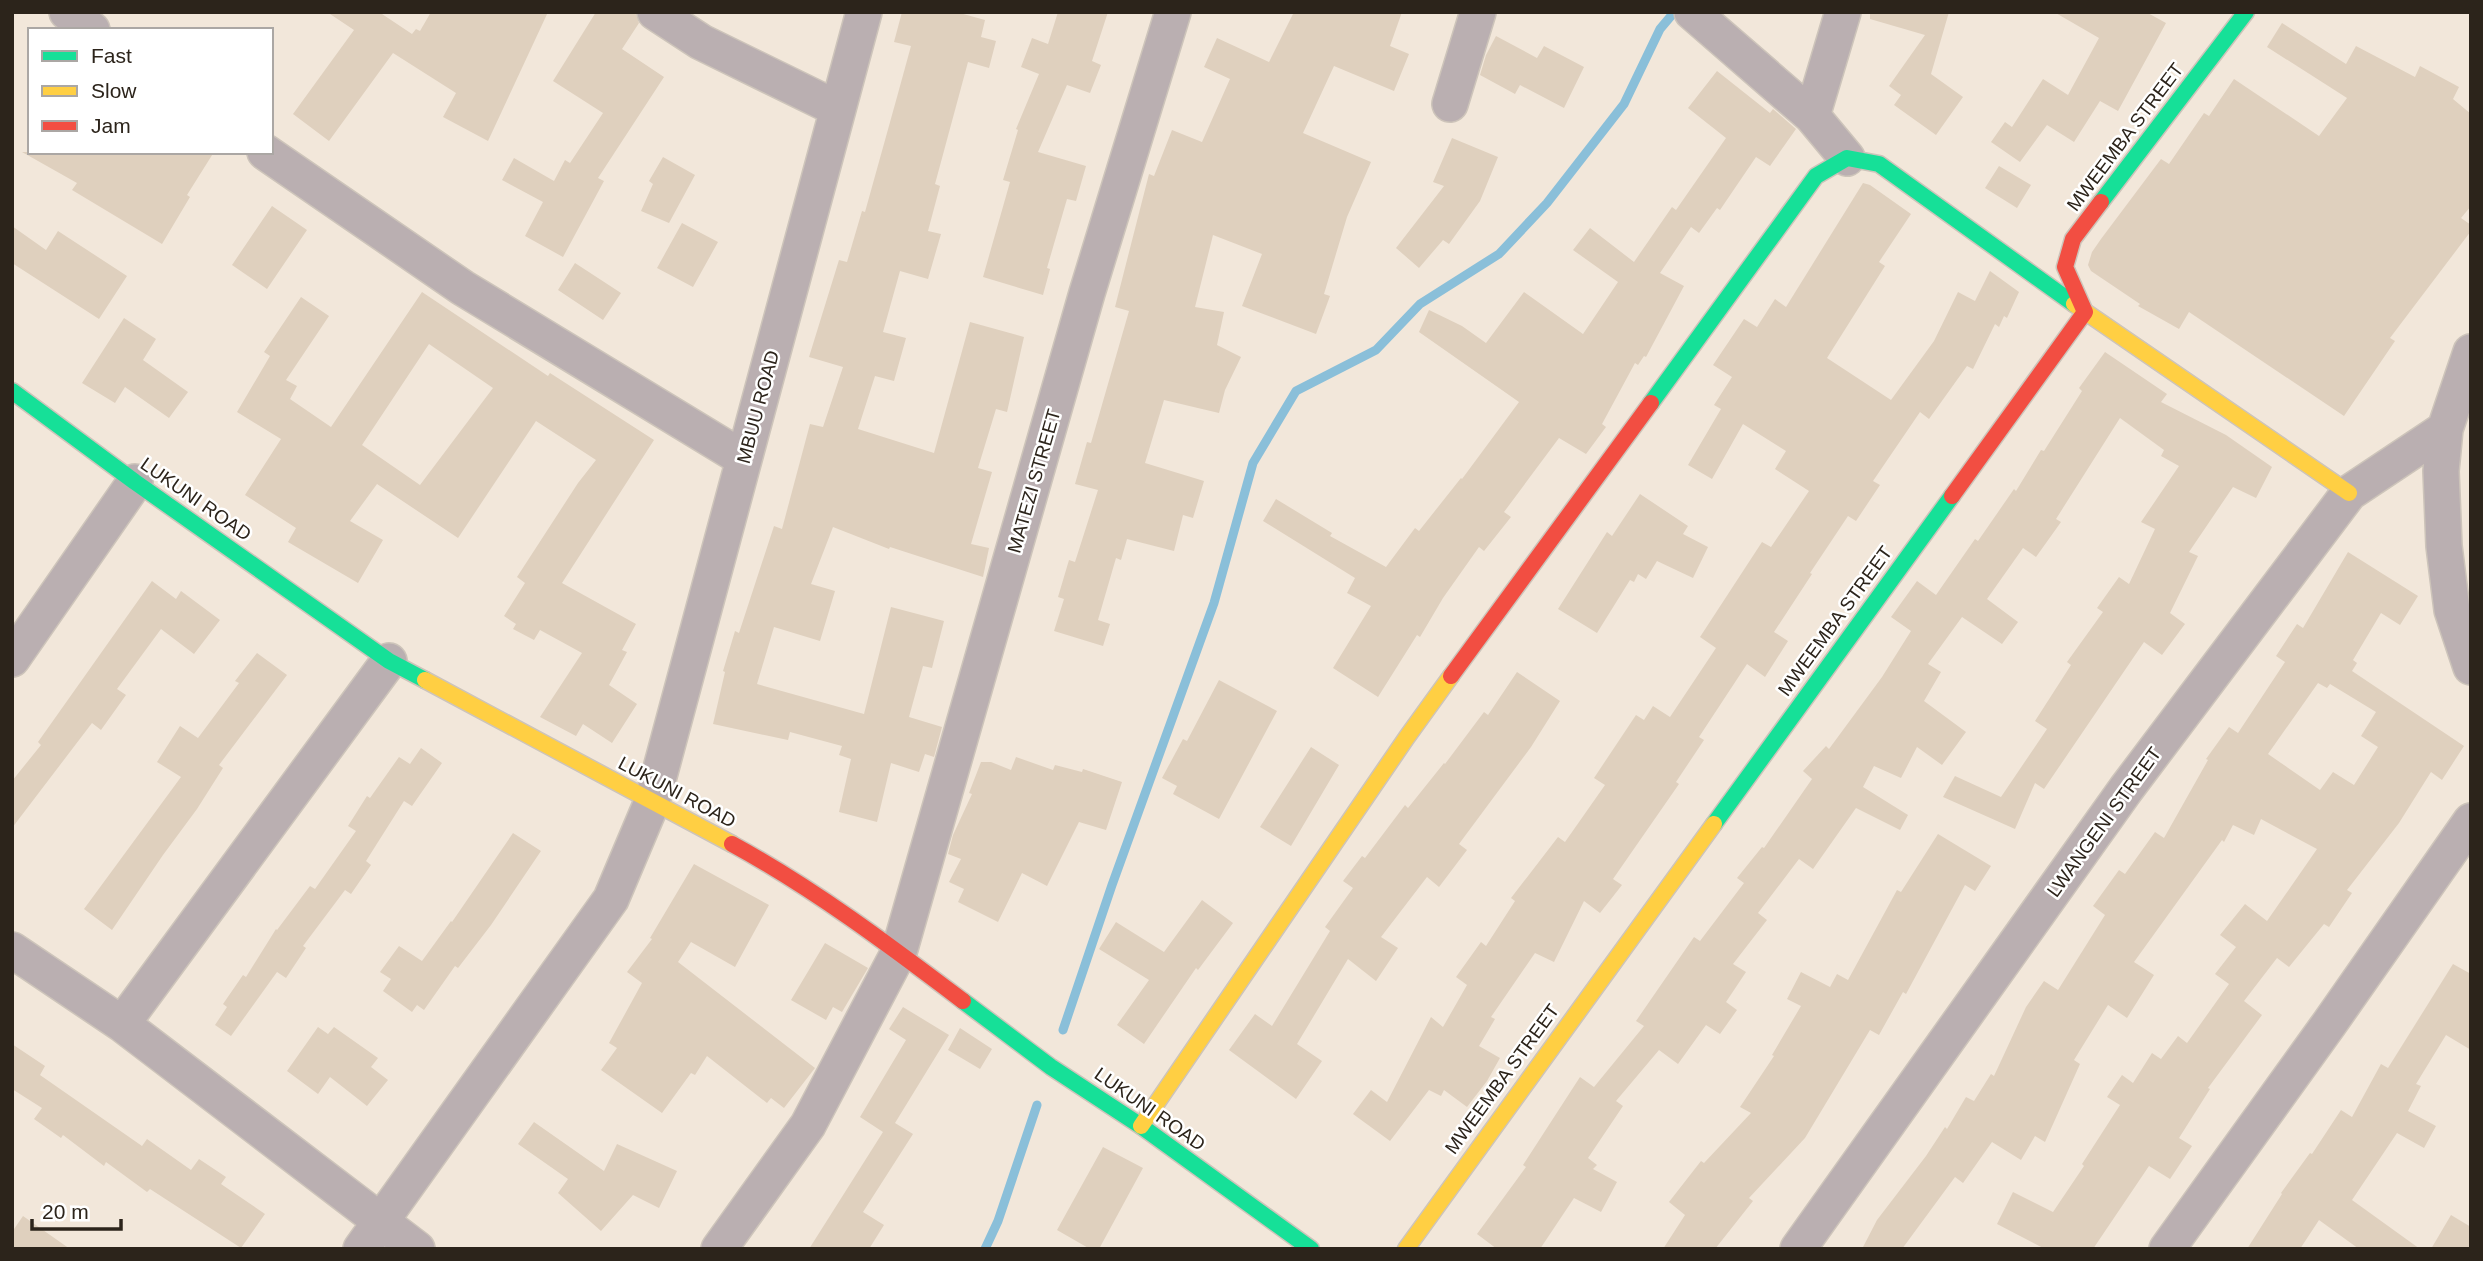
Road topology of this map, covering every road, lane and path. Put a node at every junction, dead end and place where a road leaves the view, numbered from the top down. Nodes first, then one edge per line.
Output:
1 (68, 12) edge
2 (655, 12) edge
3 (864, 12) edge
4 (1173, 12) edge
5 (1478, 12) edge
6 (1692, 12) edge
7 (1843, 12) edge
8 (2246, 12) edge
9 (89, 28) edge
10 (1450, 104) dead end
11 (838, 109) junction
12 (1812, 116) junction
13 (268, 154) edge
14 (1847, 158) junction
15 (2085, 312) junction
16 (2471, 352) edge
17 (12, 391) edge
18 (2445, 429) junction
19 (744, 459) junction
20 (135, 482) junction
21 (2349, 493) junction
22 (12, 659) edge
23 (389, 661) junction
24 (2471, 667) edge
25 (652, 802) junction
26 (2471, 821) edge
27 (12, 950) edge
28 (900, 952) junction
29 (122, 1024) junction
30 (1141, 1126) junction
31 (371, 1236) edge
32 (417, 1249) edge
33 (719, 1249) edge
34 (1311, 1249) edge
35 (1406, 1249) edge
36 (1798, 1249) edge
37 (2167, 1249) edge

1 - 9 street
2 - 11 street
3 - 11 street, MBUU ROAD
4 - 28 street, MATEZI STREET
5 - 10 street
6 - 12 street
7 - 12 street
8 - 15 street, MWEEMBA STREET
11 - 19 street, MBUU ROAD
12 - 14 street
13 - 19 street
14 - 15 street
14 - 30 street
15 - 21 street
15 - 35 street, MWEEMBA STREET
16 - 18 street
17 - 20 street, LUKUNI ROAD
18 - 21 street, LWANGENI STREET
18 - 24 street
19 - 25 street, MBUU ROAD
20 - 22 street
20 - 23 street, LUKUNI ROAD
21 - 36 street, LWANGENI STREET
23 - 25 street, LUKUNI ROAD
23 - 29 street
25 - 28 street, LUKUNI ROAD
25 - 31 street, MBUU ROAD
26 - 37 street
27 - 29 street
28 - 30 street, LUKUNI ROAD
28 - 33 street, MATEZI STREET
29 - 31 street
30 - 34 street, LUKUNI ROAD
31 - 32 street

